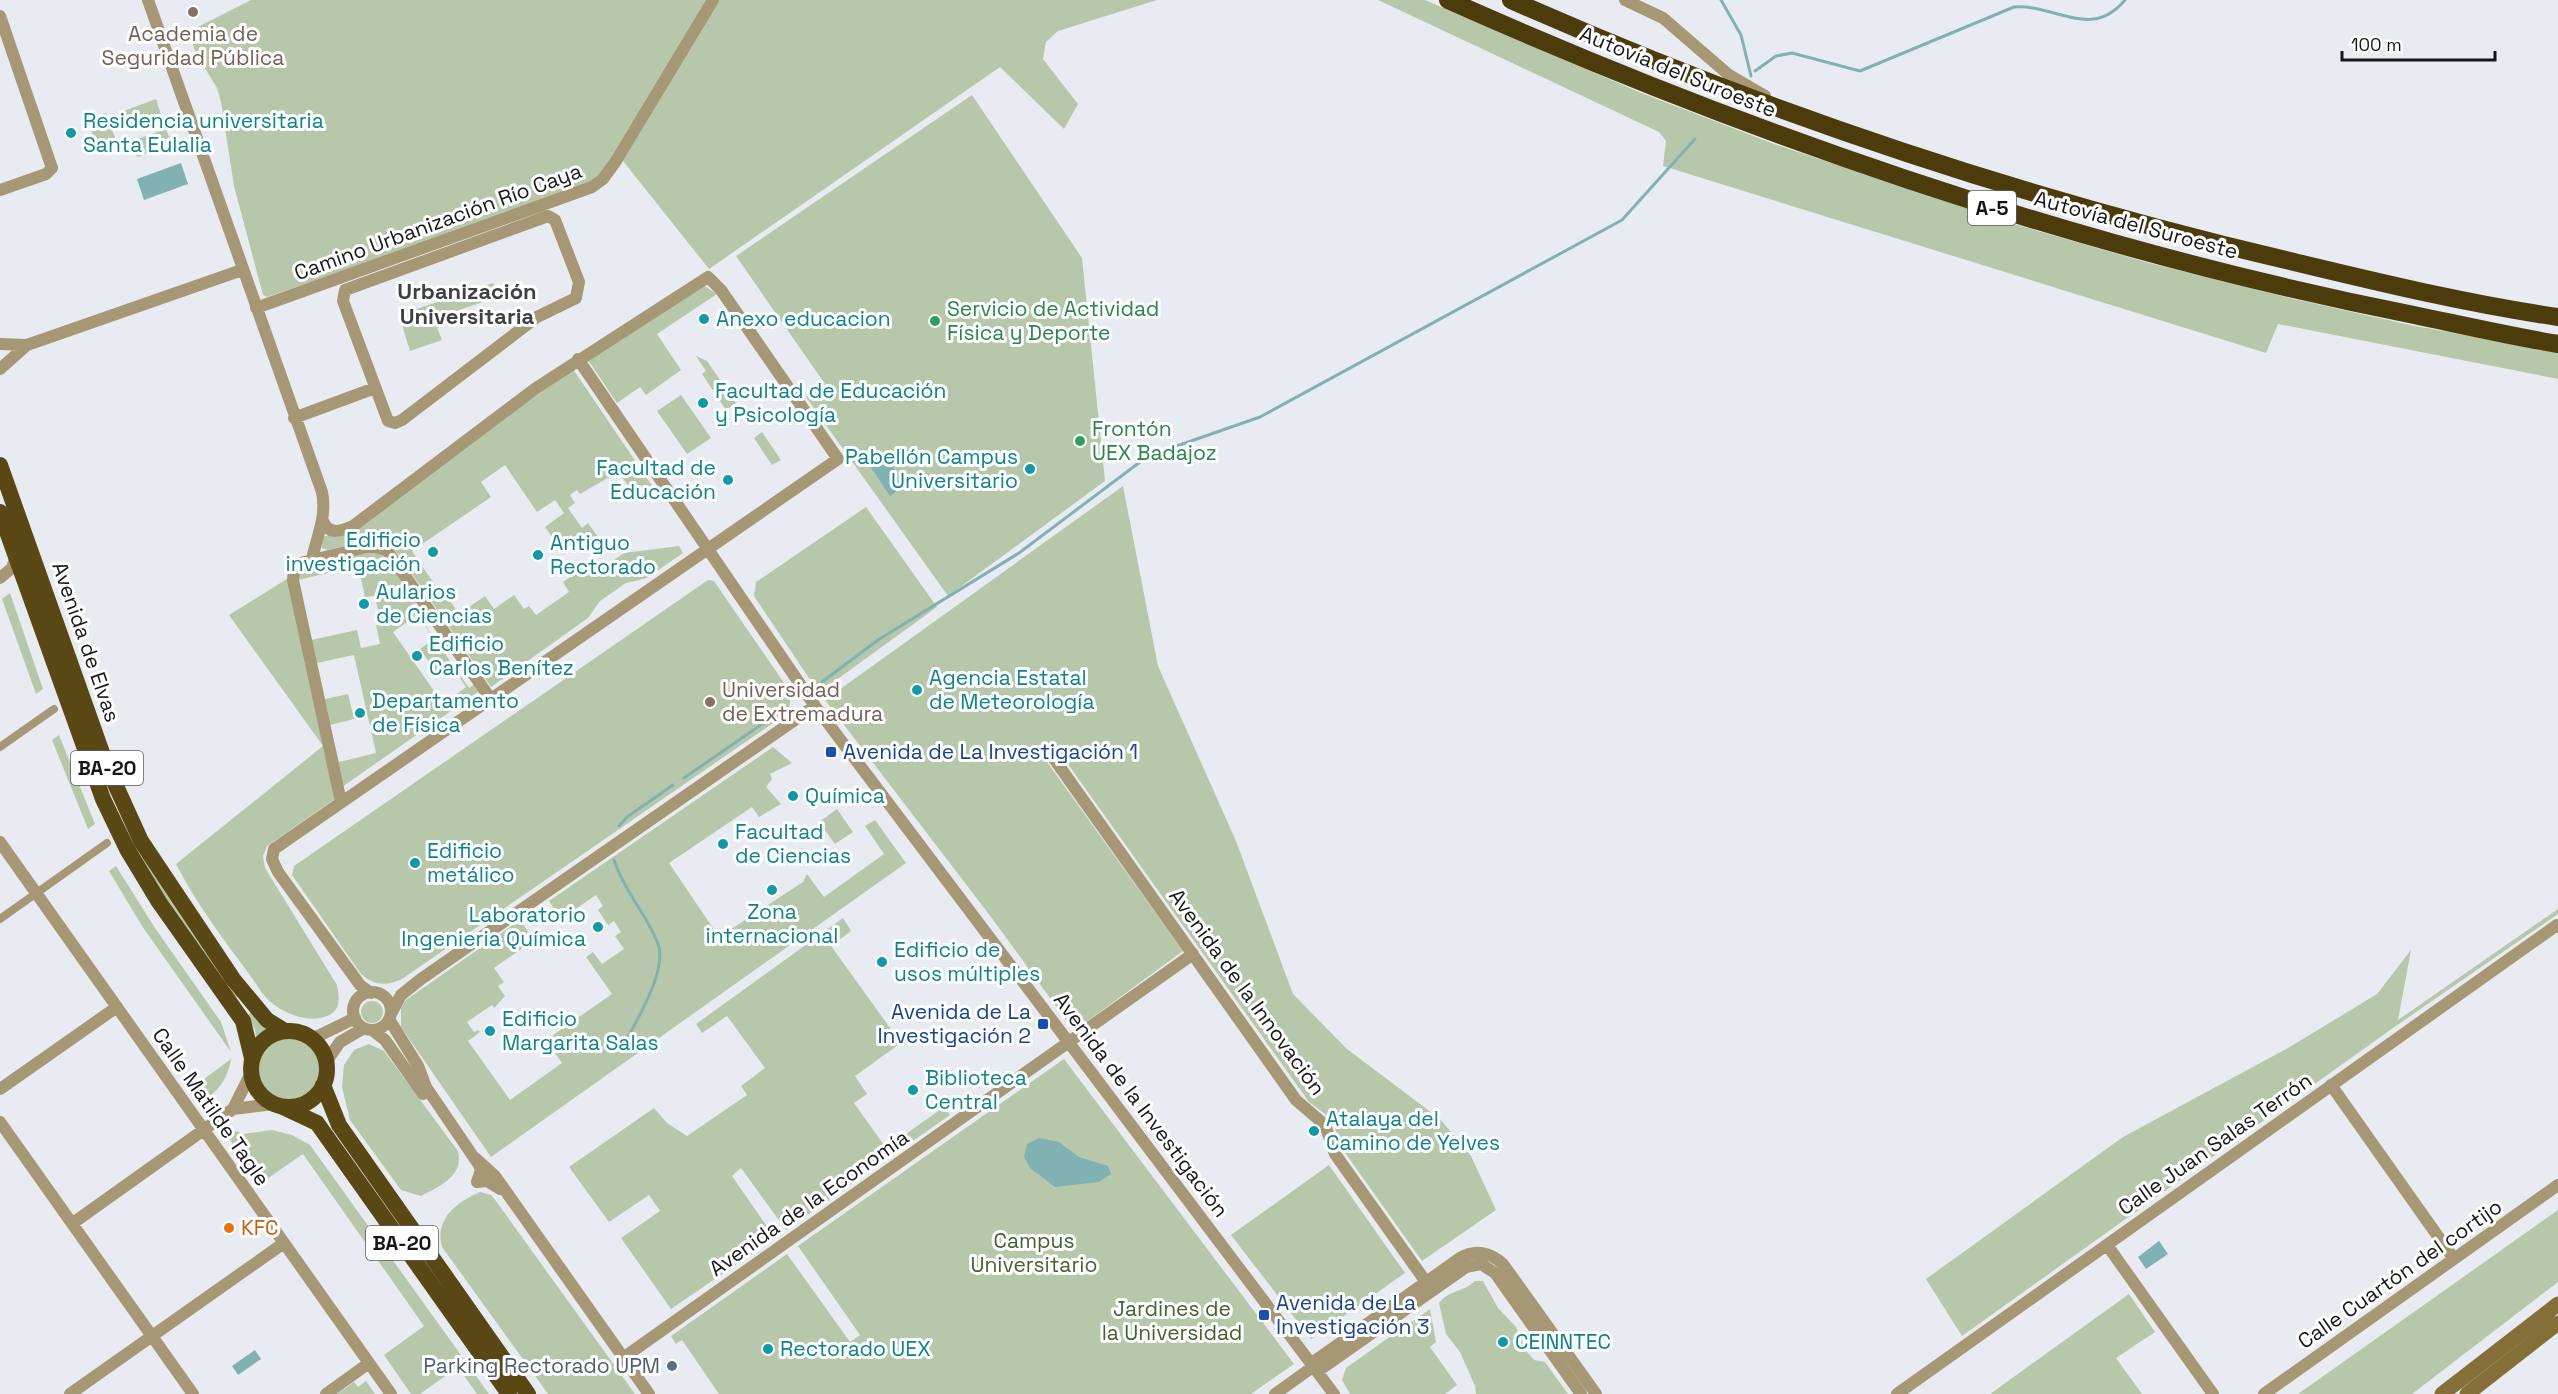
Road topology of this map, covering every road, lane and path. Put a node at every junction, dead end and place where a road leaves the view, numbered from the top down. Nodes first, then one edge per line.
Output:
1 (147, 0) edge
2 (712, 0) edge
3 (1448, 0) edge
4 (1510, 0) edge
5 (1625, 0) edge
6 (1, 21) edge
7 (1794, 113) junction
8 (0, 190) edge
9 (242, 270) junction
10 (256, 308) junction
11 (2558, 317) edge
12 (0, 344) edge
13 (2558, 344) edge
14 (27, 345) junction
15 (578, 359) junction
16 (0, 369) edge
17 (375, 388) junction
18 (294, 417) junction
19 (0, 465) edge
20 (0, 512) edge
21 (323, 521) junction
22 (707, 549) junction
23 (16, 556) junction
24 (312, 559) junction
25 (3, 576) edge
26 (490, 698) junction
27 (815, 706) junction
28 (54, 709) dead end
29 (0, 747) edge
30 (1052, 756) dead end
31 (341, 802) junction
32 (0, 842) edge
33 (107, 843) dead end
34 (36, 893) junction
35 (0, 919) edge
36 (2557, 926) edge
37 (1193, 954) junction
38 (421, 978) junction
39 (376, 994) junction
40 (117, 1007) junction
41 (390, 1016) junction
42 (355, 1018) junction
43 (368, 1029) junction
44 (285, 1031) junction
45 (312, 1039) junction
46 (1069, 1042) junction
47 (326, 1062) junction
48 (251, 1066) junction
49 (323, 1085) junction
50 (2331, 1085) junction
51 (0, 1089) edge
52 (278, 1105) junction
53 (233, 1109) junction
54 (0, 1122) edge
55 (204, 1130) junction
56 (476, 1158) junction
57 (482, 1179) junction
58 (2558, 1185) edge
59 (508, 1196) junction
60 (73, 1223) junction
61 (284, 1243) junction
62 (2107, 1245) junction
63 (2454, 1259) junction
64 (1426, 1282) junction
65 (2558, 1304) edge
66 (2558, 1323) edge
67 (152, 1335) junction
68 (623, 1358) junction
69 (369, 1363) junction
70 (1315, 1367) junction
71 (70, 1394) edge
72 (193, 1394) edge
73 (326, 1394) edge
74 (391, 1394) edge
75 (509, 1394) edge
76 (528, 1394) edge
77 (649, 1394) edge
78 (1275, 1394) edge
79 (1334, 1394) edge
80 (1581, 1394) edge
81 (1596, 1394) edge
82 (1897, 1394) edge
83 (2212, 1394) edge
84 (2264, 1394) edge
85 (2442, 1394) edge
86 (2467, 1394) edge

1 - 9 street
2 - 10 street, Camino Urbanización Río Caya
3 - 13 highway, Autovía del Suroeste / A-5
4 - 7 highway, Autovía del Suroeste / A-5
5 - 7 street
6 - 8 street
7 - 11 highway, Autovía del Suroeste / A-5
9 - 10 street
9 - 14 street
10 - 18 street
12 - 14 street
14 - 16 street
15 - 21 street
15 - 22 street, Avenida de la Investigación
15 - 22 street
17 - 17 street
17 - 18 street
18 - 21 street
19 - 44 highway, Avenida de Elvas / BA-20
20 - 23 highway, Avenida de Elvas / BA-20
21 - 24 street
22 - 26 street
22 - 27 street, Avenida de la Investigación
23 - 25 street
23 - 48 highway, Avenida de Elvas / BA-20
24 - 26 street
24 - 31 street
26 - 31 street
27 - 38 street
27 - 46 street, Avenida de la Investigación
28 - 29 street
30 - 37 street, Avenida de la Innovación
31 - 39 street
32 - 34 street, Calle Matilde Tagle
33 - 34 street
34 - 35 street
34 - 40 street, Calle Matilde Tagle
36 - 50 street, Calle Juan Salas Terrón
37 - 46 street, Avenida de la Economía
37 - 64 street, Avenida de la Innovación
38 - 39 street
38 - 41 street
39 - 41 street
39 - 42 street
40 - 51 street
40 - 55 street, Calle Matilde Tagle
41 - 43 street
41 - 56 street
42 - 43 street
42 - 45 street
43 - 47 street
43 - 57 street
44 - 45 highway, BA-20
44 - 48 highway
45 - 47 highway
46 - 68 street, Avenida de la Economía
46 - 70 street, Avenida de la Investigación
47 - 49 highway, BA-20
48 - 52 highway, BA-20
48 - 53 street
49 - 52 highway
49 - 76 highway, BA-20
50 - 62 street, Calle Juan Salas Terrón
50 - 63 street
52 - 53 street
52 - 75 highway, BA-20
53 - 55 street
54 - 60 street
55 - 60 street
55 - 61 street, Calle Matilde Tagle
56 - 57 street
56 - 59 street
57 - 59 street
58 - 63 street, Calle Cuartón del cortijo
59 - 68 street
60 - 67 street
61 - 67 street
61 - 69 street, Calle Matilde Tagle
62 - 82 street, Calle Juan Salas Terrón
62 - 83 street
63 - 84 street, Calle Cuartón del cortijo
64 - 70 street
64 - 81 street
65 - 85 main road
66 - 86 main road
67 - 71 street
67 - 72 street
68 - 77 street
69 - 73 street
69 - 74 street, Calle Matilde Tagle
70 - 78 street
70 - 79 street, Avenida de la Investigación
70 - 80 street

